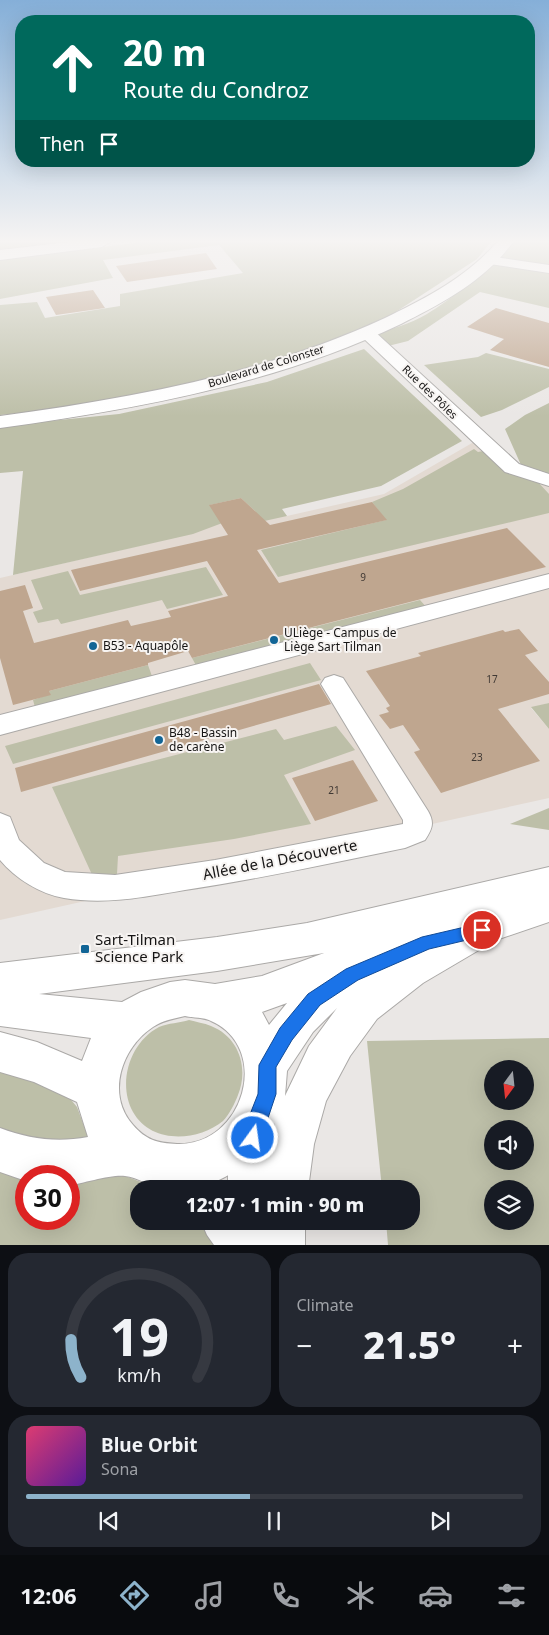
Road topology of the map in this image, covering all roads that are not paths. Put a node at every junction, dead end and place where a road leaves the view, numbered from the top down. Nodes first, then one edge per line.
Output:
1 (432, 300) edge
2 (367, 333) junction
3 (0, 422) edge
4 (549, 480) edge
5 (549, 581) edge
6 (334, 684) dead end
7 (0, 724) edge
8 (0, 825) edge
9 (549, 882) edge
10 (549, 887) edge
11 (549, 906) edge
12 (482, 930) junction
13 (0, 981) edge
14 (215, 1003) junction
15 (0, 1007) edge
16 (128, 1021) junction
17 (0, 1052) edge
18 (267, 1065) junction
19 (96, 1089) junction
20 (256, 1122) junction
21 (0, 1150) edge
22 (128, 1153) junction
23 (181, 1178) edge
24 (248, 1180) edge
25 (285, 1180) edge
26 (229, 1230) edge
27 (259, 1230) edge
28 (282, 1230) edge
29 (235, 1245) edge
30 (265, 1245) edge
31 (281, 1245) edge

1 - 2 main road, Boulevard de Colonster
2 - 3 main road, Boulevard de Colonster
2 - 4 street, Rue des Pôles
5 - 7 street
6 - 8 street, Allée de la Découverte
9 - 13 main road
10 - 14 main road
11 - 12 main road
12 - 18 main road
12 - 25 main road
14 - 16 main road
14 - 18 main road
15 - 16 main road
16 - 19 main road
17 - 19 main road
18 - 20 main road
19 - 22 main road
20 - 23 main road
20 - 24 street
21 - 22 main road
22 - 23 main road
26 - 29 street
27 - 30 street
28 - 31 main road

